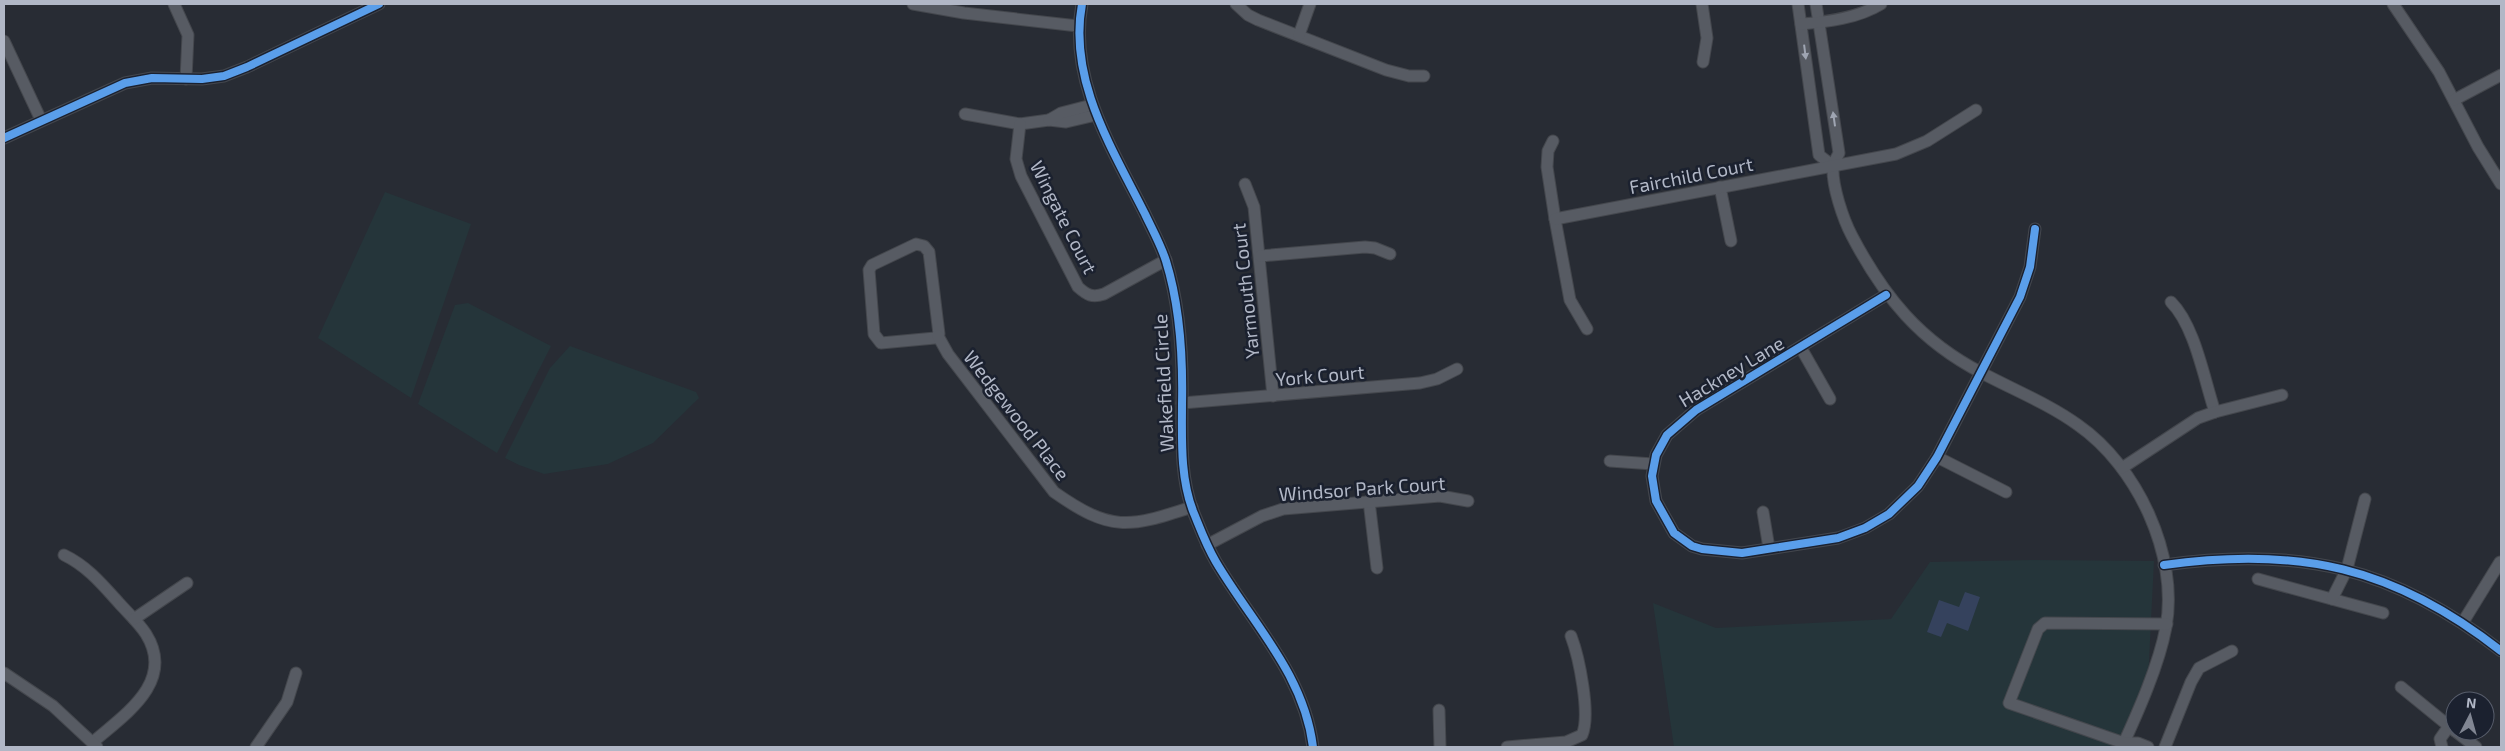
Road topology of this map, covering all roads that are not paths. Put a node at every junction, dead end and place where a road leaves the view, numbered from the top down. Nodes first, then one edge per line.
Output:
1 (174, 4) edge
2 (379, 4) edge
3 (914, 4) edge
4 (1082, 4) edge
5 (1236, 4) edge
6 (1310, 4) edge
7 (1702, 4) edge
8 (1798, 4) edge
9 (1816, 4) edge
10 (1881, 4) edge
11 (2393, 4) edge
12 (936, 6) edge
13 (1820, 22) junction
14 (1802, 24) junction
15 (1078, 26) junction
16 (1299, 35) junction
17 (4, 41) edge
18 (1703, 62) dead end
19 (2501, 75) edge
20 (1424, 76) dead end
21 (186, 79) junction
22 (2454, 100) junction
23 (1094, 110) junction
24 (1976, 110) dead end
25 (965, 114) dead end
26 (41, 120) junction
27 (1020, 124) junction
28 (4, 138) edge
29 (1553, 141) dead end
30 (1833, 166) junction
31 (1245, 184) dead end
32 (2501, 184) edge
33 (1720, 187) junction
34 (1555, 219) junction
35 (2036, 229) dead end
36 (1731, 241) dead end
37 (1390, 254) dead end
38 (1260, 256) junction
39 (1166, 260) junction
40 (1886, 295) junction
41 (2171, 302) dead end
42 (1587, 329) dead end
43 (938, 336) junction
44 (1801, 348) junction
45 (1457, 370) dead end
46 (1979, 372) junction
47 (2282, 395) dead end
48 (1272, 396) junction
49 (1830, 399) dead end
50 (1182, 403) junction
51 (2215, 412) junction
52 (1937, 457) junction
53 (1610, 461) dead end
54 (1653, 464) junction
55 (2122, 468) junction
56 (2006, 492) dead end
57 (2365, 499) dead end
58 (1369, 501) junction
59 (1468, 501) dead end
60 (1192, 507) junction
61 (1763, 512) dead end
62 (1207, 545) junction
63 (1769, 548) junction
64 (64, 555) dead end
65 (2500, 562) dead end
66 (2164, 565) junction
67 (1376, 568) dead end
68 (2347, 569) junction
69 (2258, 579) dead end
70 (187, 583) dead end
71 (2332, 599) junction
72 (2383, 613) dead end
73 (134, 619) junction
74 (2463, 622) junction
75 (2167, 624) junction
76 (1571, 636) dead end
77 (2232, 651) dead end
78 (2501, 651) edge
79 (4, 673) edge
80 (296, 673) dead end
81 (2401, 687) dead end
82 (1439, 710) dead end
83 (2445, 723) edge
84 (2445, 735) edge
85 (95, 745) edge
86 (2123, 745) edge
87 (256, 747) edge
88 (1313, 747) edge
89 (1440, 747) edge
90 (1507, 747) edge
91 (2148, 747) edge
92 (2166, 747) edge
93 (2442, 747) edge

1 - 21 street
2 - 21 street
3 - 12 street
4 - 15 street, Wakefield Circle
5 - 16 street
6 - 16 street
7 - 18 street
8 - 14 street
9 - 13 street
10 - 13 street
11 - 22 street
12 - 15 street
13 - 14 street
30 -> 13 street
14 -> 30 street
15 - 23 street, Wakefield Circle
16 - 20 street
17 - 26 street
19 - 22 street
21 - 26 street
22 - 32 street
23 - 27 street
23 - 39 street, Wakefield Circle
24 - 30 street, Fairchild Court
25 - 27 street
26 - 28 street
27 - 39 street, Wingate Court
29 - 34 street
30 - 33 street, Fairchild Court
30 - 40 street
31 - 38 street, Yarmouth Court
33 - 34 street, Fairchild Court
33 - 36 street
34 - 42 street
35 - 46 street, Hackney Lane
37 - 38 street
38 - 48 street, Yarmouth Court
39 - 50 street, Wakefield Circle
40 - 44 street, Hackney Lane
40 - 46 street
41 - 51 street
43 - 43 street, Wedgewood Place
43 - 60 street, Wedgewood Place
44 - 49 street
44 - 54 street, Hackney Lane
45 - 48 street, York Court
46 - 52 street, Hackney Lane
46 - 55 street
47 - 51 street
48 - 50 street, York Court
50 - 60 street, Wakefield Circle
51 - 55 street
52 - 56 street
52 - 63 street, Hackney Lane
53 - 54 street
54 - 63 street, Hackney Lane
55 - 66 street
57 - 68 street
58 - 59 street, Windsor Park Court
58 - 62 street, Windsor Park Court
58 - 67 street
60 - 62 street, Wakefield Circle
61 - 63 street
62 - 88 street, Wakefield Circle
64 - 73 street
65 - 74 street
66 - 68 street
66 - 75 street
68 - 71 street
68 - 74 street
69 - 71 street
70 - 73 street
71 - 72 street
73 - 85 street
74 - 78 street
75 - 86 street
75 - 86 street
76 - 90 street
77 - 92 street
79 - 85 street
80 - 87 street
81 - 83 street
82 - 89 street
84 - 93 street
86 - 91 street

